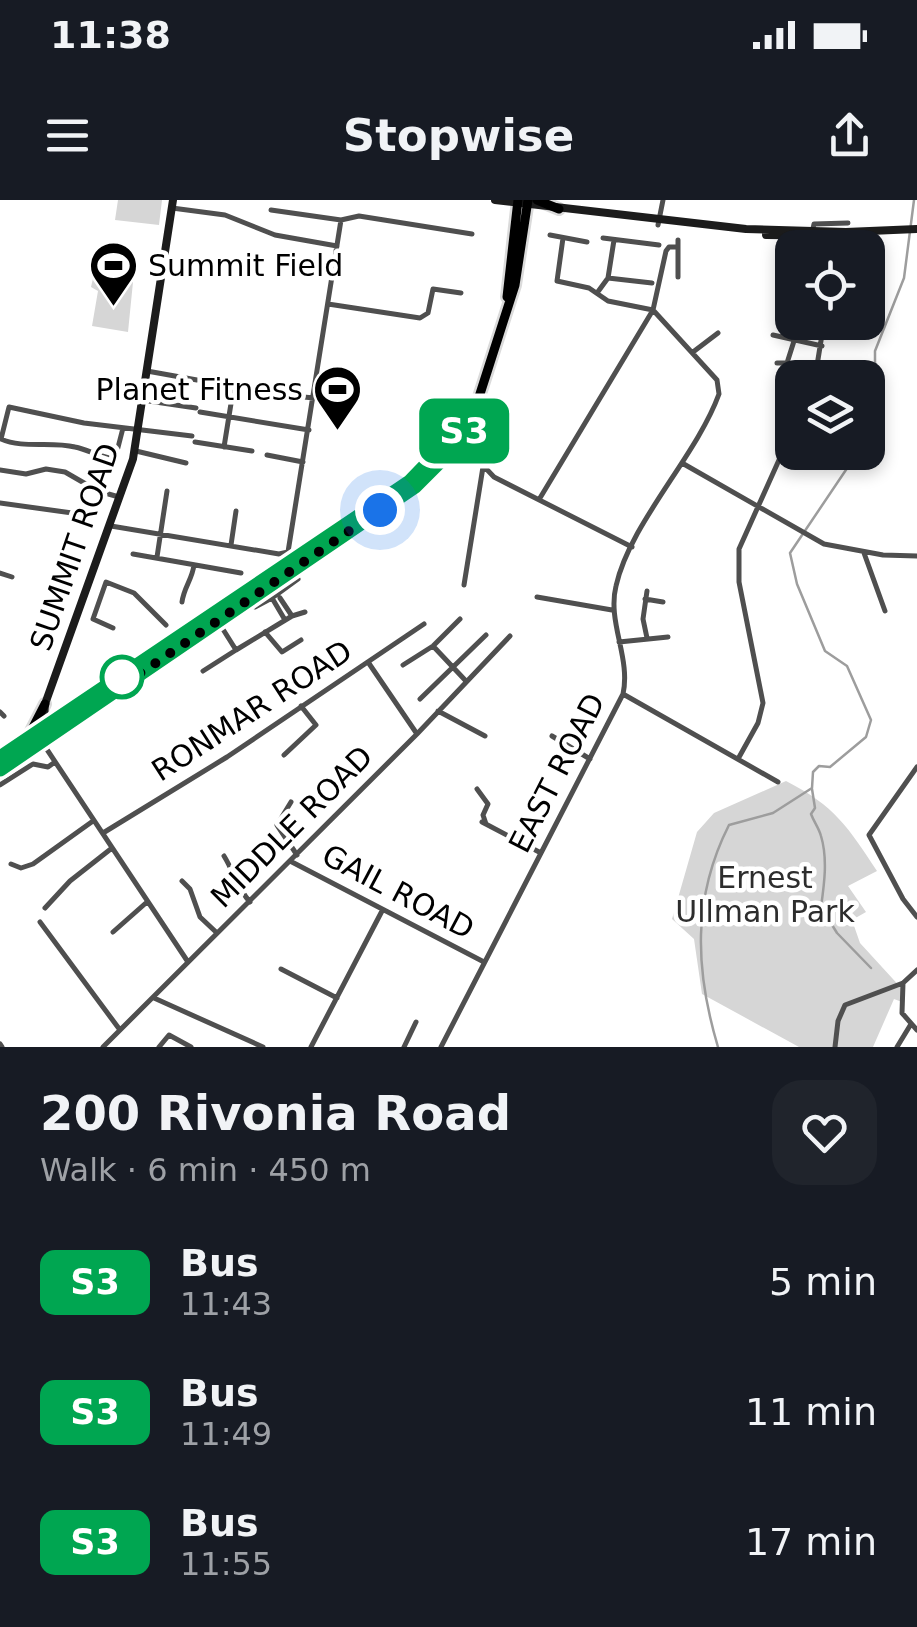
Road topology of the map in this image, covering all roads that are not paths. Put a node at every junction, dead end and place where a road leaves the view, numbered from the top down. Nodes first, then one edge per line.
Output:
1 (494, 200) edge
2 (663, 200) edge
3 (526, 202) edge
4 (172, 204) edge
5 (559, 209) joint
6 (270, 210) dead end
7 (341, 220) junction
8 (659, 222) junction
9 (848, 223) dead end
10 (813, 230) edge
11 (885, 230) edge
12 (917, 230) edge
13 (775, 231) edge
14 (472, 234) dead end
15 (550, 236) dead end
16 (563, 238) junction
17 (603, 238) dead end
18 (614, 240) junction
19 (587, 242) dead end
20 (659, 245) dead end
21 (338, 246) junction
22 (678, 276) dead end
23 (608, 278) junction
24 (652, 283) dead end
25 (461, 293) dead end
26 (597, 293) junction
27 (328, 304) junction
28 (653, 310) junction
29 (718, 333) dead end
30 (794, 340) joint
31 (822, 340) edge
32 (822, 346) junction
33 (694, 352) junction
34 (788, 360) edge
35 (818, 360) edge
36 (147, 371) junction
37 (197, 380) dead end
38 (205, 381) dead end
39 (234, 385) junction
40 (262, 389) dead end
41 (282, 395) dead end
42 (314, 398) junction
43 (142, 400) junction
44 (228, 416) junction
45 (123, 428) junction
46 (137, 430) junction
47 (309, 430) junction
48 (459, 434) junction
49 (224, 446) junction
50 (134, 451) junction
51 (252, 451) dead end
52 (444, 453) junction
53 (267, 455) dead end
54 (304, 462) junction
55 (186, 463) dead end
56 (480, 463) junction
57 (682, 463) junction
58 (775, 468) edge
59 (0, 470) edge
60 (167, 491) dead end
61 (104, 494) junction
62 (118, 498) junction
63 (540, 498) junction
64 (0, 503) edge
65 (758, 505) junction
66 (236, 511) dead end
67 (98, 514) junction
68 (109, 522) junction
69 (160, 534) junction
70 (231, 545) junction
71 (632, 547) junction
72 (864, 552) junction
73 (134, 554) dead end
74 (917, 556) edge
75 (157, 558) junction
76 (194, 564) junction
77 (0, 573) edge
78 (242, 573) dead end
79 (12, 577) dead end
80 (298, 578) dead end
81 (464, 585) dead end
82 (646, 590) dead end
83 (537, 596) dead end
84 (272, 598) junction
85 (280, 598) dead end
86 (82, 599) junction
87 (646, 599) junction
88 (182, 602) dead end
89 (663, 602) dead end
90 (97, 604) junction
91 (255, 607) dead end
92 (614, 610) junction
93 (886, 611) dead end
94 (305, 612) dead end
95 (292, 616) junction
96 (215, 618) junction
97 (460, 619) dead end
98 (285, 620) junction
99 (424, 624) dead end
100 (166, 625) dead end
101 (113, 628) dead end
102 (265, 632) junction
103 (486, 634) dead end
104 (510, 636) dead end
105 (668, 636) dead end
106 (647, 638) junction
107 (300, 640) dead end
108 (619, 642) junction
109 (433, 646) junction
110 (236, 650) junction
111 (367, 662) junction
112 (403, 665) dead end
113 (453, 668) junction
114 (204, 671) dead end
115 (135, 672) junction
116 (465, 681) junction
117 (623, 694) junction
118 (420, 698) dead end
119 (45, 704) junction
120 (302, 706) junction
121 (438, 710) junction
122 (61, 718) junction
123 (43, 730) junction
124 (417, 734) junction
125 (484, 736) dead end
126 (552, 736) dead end
127 (42, 742) junction
128 (17, 748) junction
129 (284, 756) dead end
130 (0, 758) edge
131 (590, 759) junction
132 (738, 759) junction
133 (55, 762) junction
134 (0, 769) edge
135 (916, 772) edge
136 (778, 782) dead end
137 (0, 785) edge
138 (478, 789) dead end
139 (291, 802) dead end
140 (94, 820) junction
141 (103, 833) junction
142 (112, 848) junction
143 (541, 852) junction
144 (297, 855) junction
145 (224, 856) dead end
146 (290, 862) junction
147 (11, 864) dead end
148 (182, 881) dead end
149 (147, 902) junction
150 (250, 902) junction
151 (45, 908) dead end
152 (382, 910) junction
153 (917, 917) edge
154 (40, 922) dead end
155 (113, 932) dead end
156 (218, 933) junction
157 (188, 962) junction
158 (484, 962) junction
159 (281, 968) dead end
160 (917, 970) edge
161 (903, 982) junction
162 (154, 998) junction
163 (337, 998) junction
164 (416, 1022) dead end
165 (914, 1027) edge
166 (120, 1030) junction
167 (103, 1047) edge
168 (159, 1047) edge
169 (191, 1047) edge
170 (262, 1047) edge
171 (311, 1047) edge
172 (404, 1047) edge
173 (441, 1047) edge
174 (835, 1047) edge
175 (897, 1047) edge

1 - 3 main road
2 - 8 street
3 - 5 main road
3 - 48 main road
4 - 21 street
4 - 36 main road, SUMMIT ROAD
5 - 8 main road
6 - 7 street
7 - 14 street
7 - 21 street
8 - 13 main road
9 - 10 street
11 - 12 main road
15 - 16 street
16 - 19 street
16 - 26 street
17 - 18 street
18 - 20 street
18 - 23 street
21 - 27 street
22 - 28 street
23 - 24 street
23 - 26 street
25 - 27 street
26 - 28 street
27 - 42 street
28 - 33 street, EAST ROAD
28 - 63 street
29 - 33 street
30 - 32 street
30 - 34 street
31 - 32 street
32 - 35 street
33 - 57 street, EAST ROAD
36 - 37 street
36 - 43 main road, SUMMIT ROAD
38 - 39 street
39 - 40 street
39 - 44 street
41 - 42 street
42 - 47 street
43 - 44 street
43 - 46 main road, SUMMIT ROAD
44 - 47 street
44 - 49 street
45 - 45 street
45 - 46 street
46 - 49 street
46 - 50 main road, SUMMIT ROAD
47 - 54 street
48 - 52 main road
48 - 56 street
49 - 51 street
50 - 55 street
50 - 62 main road, SUMMIT ROAD
52 - 56 main road
52 - 96 main road
53 - 54 street
54 - 70 street
56 - 63 street
56 - 81 street
57 - 65 street
57 - 71 street, EAST ROAD
58 - 65 street
59 - 61 street
60 - 69 street
61 - 62 street
61 - 67 street
62 - 68 main road, SUMMIT ROAD
63 - 71 street
64 - 67 street
65 - 72 street
65 - 132 street
66 - 70 street
67 - 68 street
68 - 69 street
68 - 86 main road, SUMMIT ROAD
69 - 70 street
69 - 75 street
71 - 92 street, EAST ROAD
72 - 74 street
72 - 93 street
73 - 75 street
75 - 76 street
76 - 78 street
76 - 88 street
77 - 79 street
80 - 84 street
82 - 87 street
83 - 92 street
84 - 91 street
84 - 98 street
85 - 95 street
86 - 90 street
86 - 119 main road, SUMMIT ROAD
87 - 89 street
87 - 106 street
90 - 100 street
90 - 101 street
92 - 108 street, EAST ROAD
94 - 95 street
95 - 98 street
96 - 110 street
96 - 115 main road
97 - 109 street
98 - 102 street
99 - 111 street, RONMAR ROAD
102 - 107 street
102 - 110 street
103 - 113 street
104 - 116 street, MIDDLE ROAD
105 - 106 street
106 - 108 street
108 - 117 street, EAST ROAD
109 - 112 street
109 - 113 street
110 - 114 street
111 - 120 street, RONMAR ROAD
111 - 124 street
113 - 116 street
113 - 118 street
115 - 122 main road
115 - 127 main road
116 - 121 street, MIDDLE ROAD
117 - 131 street, EAST ROAD
117 - 132 street
119 - 122 main road
119 - 123 main road, SUMMIT ROAD
119 - 128 main road
120 - 129 street
120 - 141 street, RONMAR ROAD
121 - 124 street, MIDDLE ROAD
121 - 125 street
122 - 123 main road
123 - 127 main road, SUMMIT ROAD
123 - 128 main road
124 - 144 street, MIDDLE ROAD
126 - 131 street
127 - 133 street
127 - 134 main road
128 - 130 main road
131 - 143 street, EAST ROAD
132 - 136 street
133 - 137 street
133 - 140 street
135 - 153 street
138 - 143 street
139 - 144 street
140 - 141 street
140 - 147 street
141 - 142 street
142 - 149 street
142 - 151 street
143 - 158 street, EAST ROAD
144 - 146 street, MIDDLE ROAD
145 - 150 street
146 - 150 street, MIDDLE ROAD
146 - 152 street, GAIL ROAD
148 - 156 street
149 - 155 street
149 - 157 street
150 - 156 street, MIDDLE ROAD
152 - 158 street, GAIL ROAD
152 - 163 street
154 - 166 street
156 - 157 street, MIDDLE ROAD
157 - 162 street, MIDDLE ROAD
158 - 173 street, EAST ROAD
159 - 163 street
160 - 161 street
161 - 165 street
161 - 174 street
162 - 166 street, MIDDLE ROAD
162 - 170 street
163 - 171 street
164 - 172 street
165 - 175 street
166 - 167 street, MIDDLE ROAD
168 - 169 street

